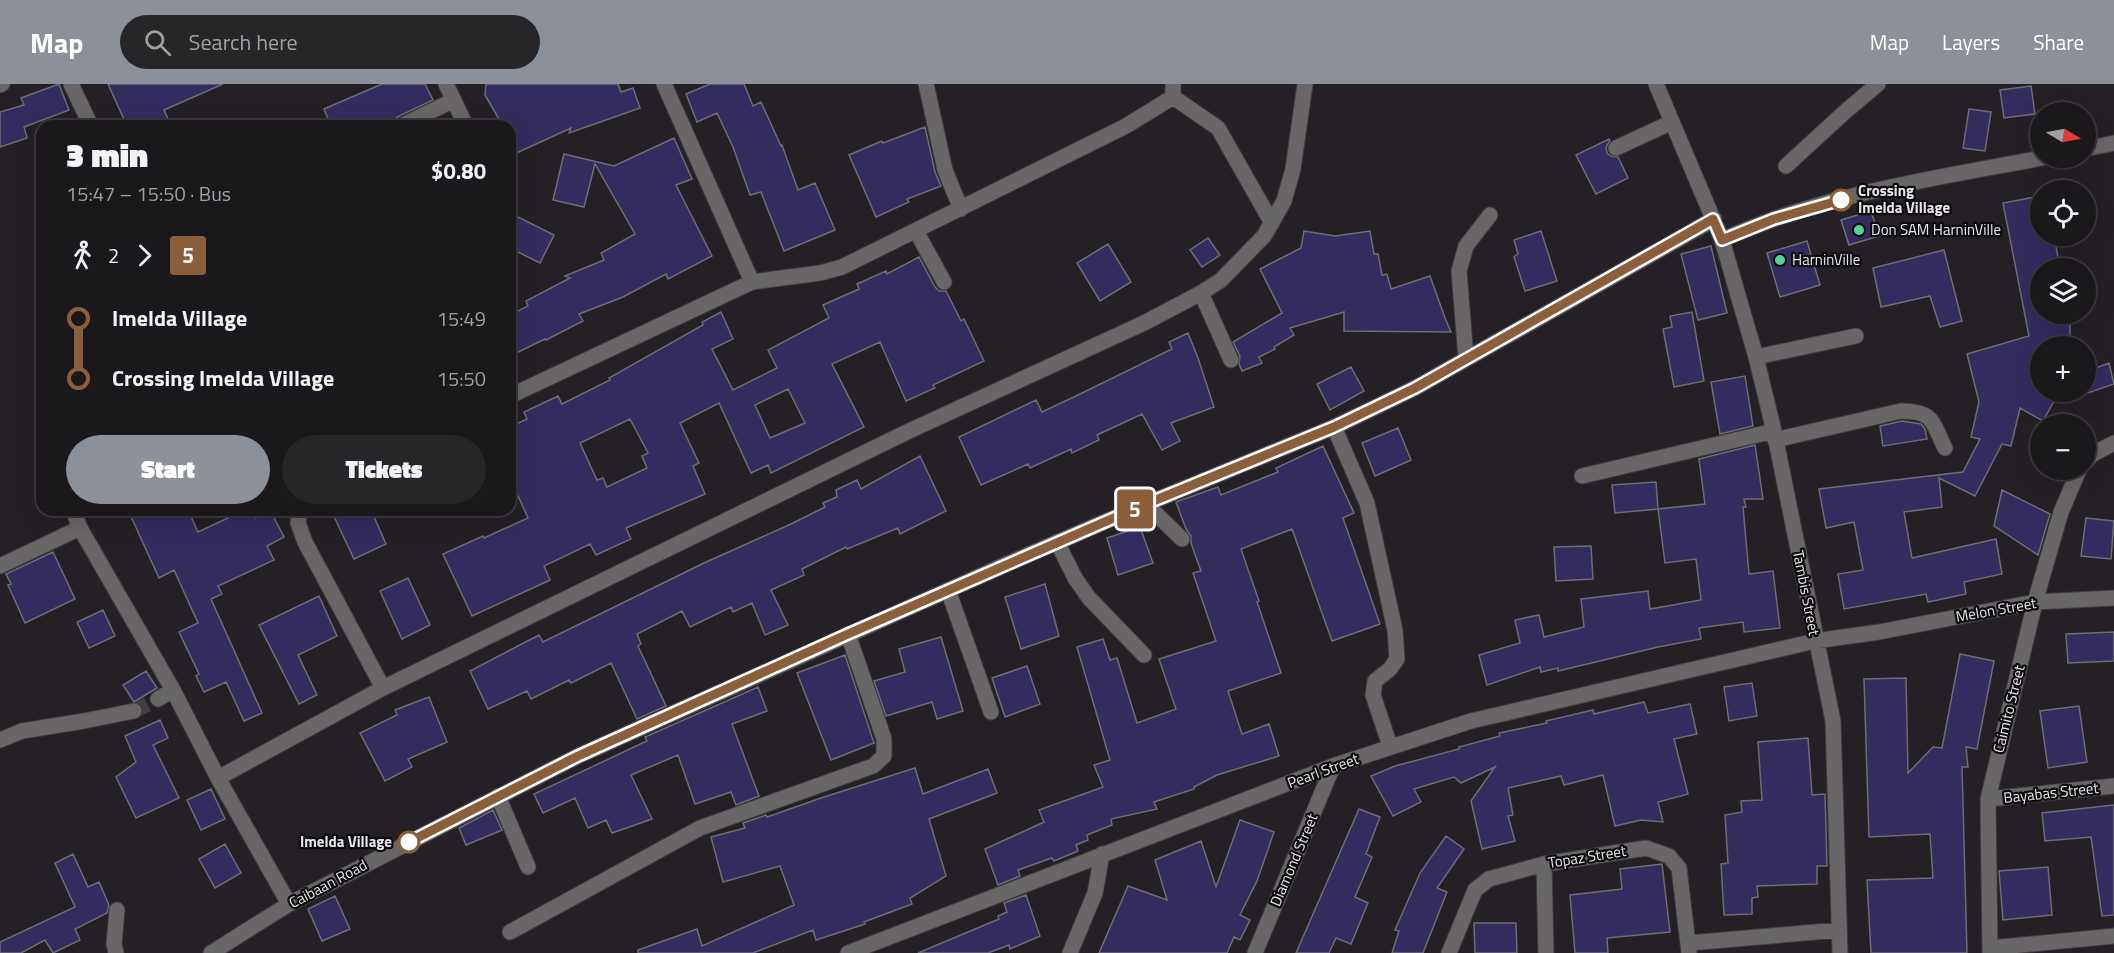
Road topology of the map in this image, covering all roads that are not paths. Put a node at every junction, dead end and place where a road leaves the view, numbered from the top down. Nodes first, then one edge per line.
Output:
1 (71, 84) edge
2 (446, 84) edge
3 (664, 84) edge
4 (926, 84) edge
5 (1305, 84) edge
6 (1656, 84) edge
7 (1878, 84) edge
8 (1173, 91) edge
9 (454, 100) junction
10 (88, 120) edge
11 (413, 120) edge
12 (463, 120) edge
13 (1672, 122) junction
14 (2114, 143) edge
15 (2096, 147) edge
16 (1616, 148) dead end
17 (2030, 160) edge
18 (1786, 166) dead end
19 (961, 209) junction
20 (1490, 215) dead end
21 (1713, 219) junction
22 (1272, 223) junction
23 (916, 231) junction
24 (1722, 240) junction
25 (752, 282) junction
26 (944, 282) dead end
27 (1201, 293) junction
28 (1856, 336) dead end
29 (1756, 357) junction
30 (1466, 359) junction
31 (1231, 360) dead end
32 (516, 393) edge
33 (1334, 427) junction
34 (1775, 436) junction
35 (2114, 443) edge
36 (1945, 448) dead end
37 (2096, 452) edge
38 (1582, 476) dead end
39 (2075, 480) edge
40 (1146, 504) junction
41 (75, 516) edge
42 (299, 516) edge
43 (80, 528) junction
44 (1182, 539) dead end
45 (1057, 542) junction
46 (0, 566) edge
47 (948, 590) junction
48 (2114, 598) edge
49 (2035, 602) junction
50 (848, 634) junction
51 (1815, 641) junction
52 (1144, 656) dead end
53 (383, 688) junction
54 (173, 690) junction
55 (158, 699) tunnel mouth
56 (134, 711) tunnel mouth
57 (991, 712) dead end
58 (0, 740) edge
59 (1390, 747) junction
60 (1334, 766) junction
61 (218, 778) junction
62 (2114, 786) edge
63 (498, 796) junction
64 (1988, 799) junction
65 (1102, 854) junction
66 (1544, 864) junction
67 (528, 867) dead end
68 (289, 904) junction
69 (117, 910) dead end
70 (1839, 930) junction
71 (510, 932) dead end
72 (2114, 936) edge
73 (233, 946) edge
74 (1689, 948) edge
75 (1990, 950) edge
76 (116, 953) edge
77 (212, 953) edge
78 (848, 953) edge
79 (1070, 953) edge
80 (1255, 953) edge
81 (1449, 953) edge
82 (1546, 953) edge
83 (1840, 953) edge

1 - 10 street
2 - 9 street
3 - 25 street
4 - 19 street
5 - 22 street
6 - 13 street, Tambis Street
7 - 18 street
8 - 19 street
8 - 22 street
9 - 11 street
9 - 12 street
13 - 16 street
13 - 21 street, Tambis Street
14 - 15 street
17 - 24 street
19 - 23 street
20 - 30 street
21 - 24 street, Tambis Street
21 - 30 street, Caibaan Road
22 - 27 street
23 - 25 street
23 - 26 street
24 - 29 street, Tambis Street
25 - 32 street
27 - 31 street
27 - 53 street
28 - 29 street
29 - 34 street, Tambis Street
30 - 33 street, Caibaan Road
33 - 40 street, Caibaan Road
33 - 59 street
34 - 36 street
34 - 38 street
34 - 51 street, Tambis Street
35 - 37 street
39 - 49 street, Caimito Street
40 - 44 street
40 - 45 street, Caibaan Road
41 - 43 street
42 - 53 street
43 - 46 street
43 - 54 street
45 - 47 street, Caibaan Road
45 - 52 street
47 - 50 street, Caibaan Road
47 - 57 street
48 - 49 street, Melon Street
49 - 51 street, Melon Street
49 - 64 street, Caimito Street
50 - 63 street, Caibaan Road
50 - 71 street
51 - 59 street, Pearl Street
51 - 70 street, Tambis Street
53 - 61 street
54 - 55 street
54 - 61 street
56 - 58 street
59 - 60 street, Pearl Street
60 - 65 street, Pearl Street
60 - 80 street, Diamond Street
61 - 68 street
62 - 64 street, Bayabas Street
63 - 67 street
63 - 68 street, Caibaan Road
64 - 75 street, Caimito Street
65 - 78 street, Pearl Street
65 - 79 street
66 - 74 street, Topaz Street
66 - 81 street, Topaz Street
66 - 82 street
68 - 73 street, Caibaan Road
69 - 76 street
70 - 74 street
70 - 83 street, Tambis Street
72 - 75 street
73 - 77 street, Caibaan Road

